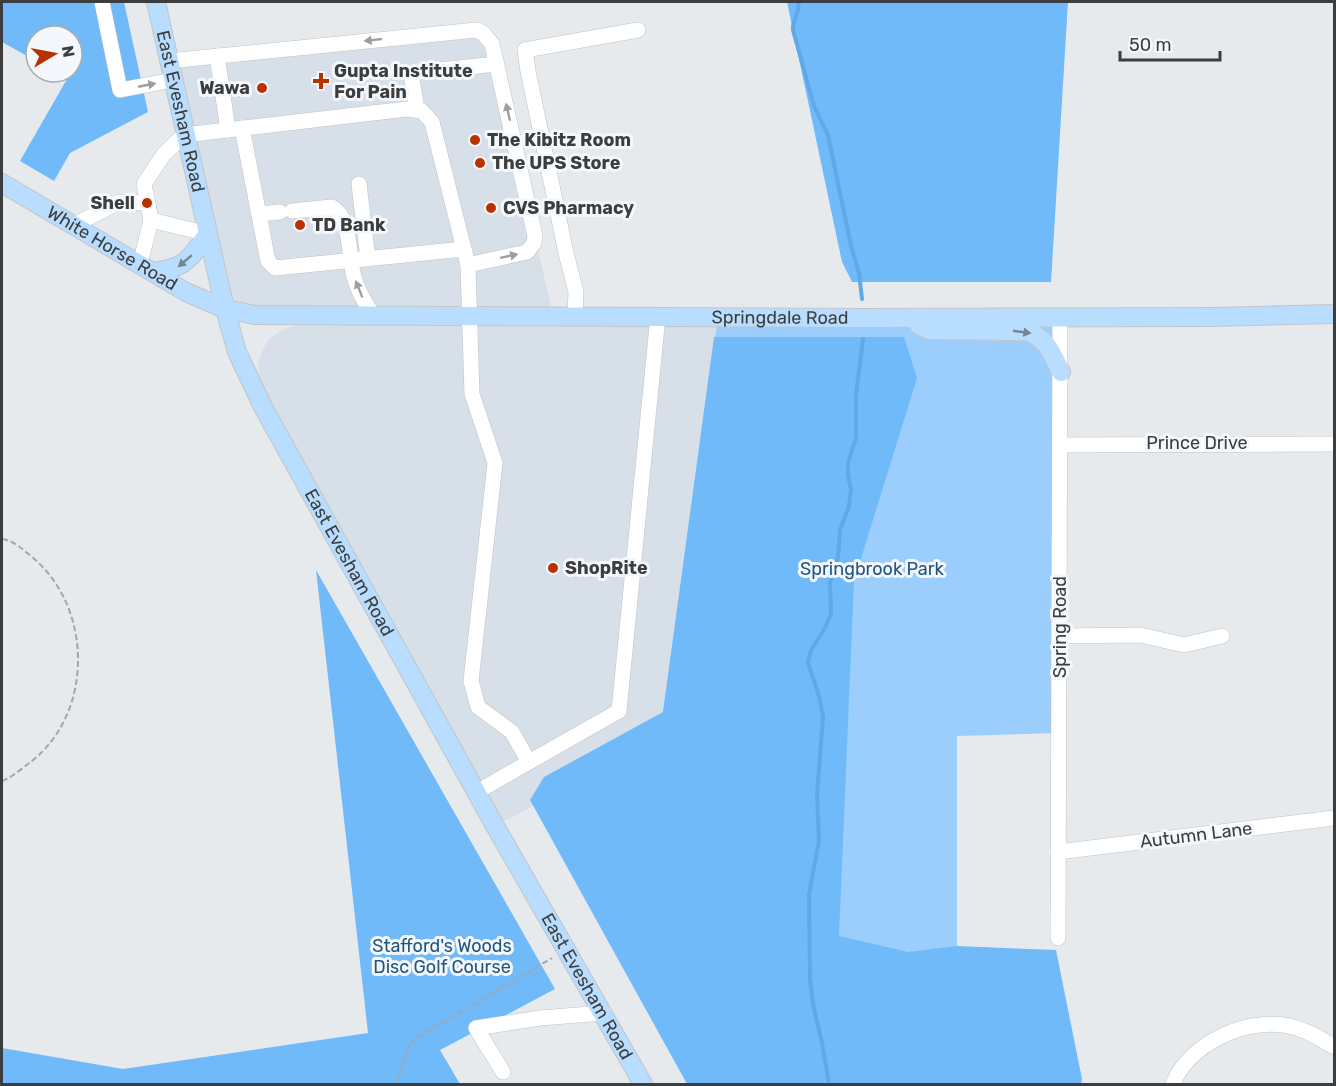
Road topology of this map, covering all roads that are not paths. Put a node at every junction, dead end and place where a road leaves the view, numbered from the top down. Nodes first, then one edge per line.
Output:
1 (102, 2) edge
2 (156, 2) edge
3 (638, 30) dead end
4 (217, 56) junction
5 (169, 61) junction
6 (497, 64) junction
7 (173, 80) junction
8 (417, 110) junction
9 (235, 129) junction
10 (184, 135) junction
11 (2, 183) edge
12 (359, 184) dead end
13 (148, 203) junction
14 (259, 214) junction
15 (151, 220) junction
16 (74, 225) junction
17 (208, 234) junction
18 (464, 249) junction
19 (368, 259) junction
20 (350, 261) junction
21 (468, 265) junction
22 (146, 268) junction
23 (225, 309) junction
24 (1335, 314) edge
25 (374, 315) junction
26 (470, 315) junction
27 (575, 316) junction
28 (658, 316) junction
29 (1060, 317) junction
30 (904, 318) junction
31 (1060, 372) junction
32 (1335, 444) edge
33 (1060, 445) junction
34 (1060, 636) junction
35 (1222, 636) dead end
36 (529, 762) junction
37 (477, 792) junction
38 (1335, 818) edge
39 (1058, 852) junction
40 (1058, 938) dead end
41 (604, 1013) junction
42 (1335, 1047) edge
43 (503, 1072) dead end
44 (644, 1084) edge
45 (1173, 1084) edge

1 -> 7 street
2 - 5 main road, East Evesham Road
3 - 27 street
4 - 5 street
6 -> 4 street
4 - 9 street
5 - 7 main road, East Evesham Road
6 - 8 street
21 -> 6 street
7 - 10 main road, East Evesham Road
8 - 9 street
8 - 18 street
9 - 10 street
9 - 14 street
10 - 13 street
10 - 17 main road, East Evesham Road
11 - 16 main road, White Horse Road
12 - 19 street
13 - 15 street
13 - 16 street
14 - 20 street
14 - 20 street
15 - 17 street
15 - 22 street
16 - 22 main road, White Horse Road
17 -> 22 main road
17 - 23 main road, East Evesham Road
18 - 19 street
18 - 21 street
19 - 20 street
25 -> 20 street
21 - 26 street
22 - 23 main road, White Horse Road
23 - 25 main road, Springdale Road
23 - 37 main road, East Evesham Road
24 - 29 main road, Springdale Road
25 - 26 main road, Springdale Road
26 - 27 main road, Springdale Road
26 - 36 street
27 - 28 main road, Springdale Road
28 - 30 main road, Springdale Road
28 - 36 street
29 - 30 main road, Springdale Road
29 - 31 street, Spring Road
30 -> 31 main road
31 - 33 street, Spring Road
32 - 33 street, Prince Drive
33 - 34 street, Spring Road
34 - 35 street
34 - 39 street, Spring Road
36 - 37 street
37 - 41 main road, East Evesham Road
38 - 39 street, Autumn Lane
39 - 40 street, Spring Road
41 - 43 street
41 - 44 main road, East Evesham Road
42 - 45 street

